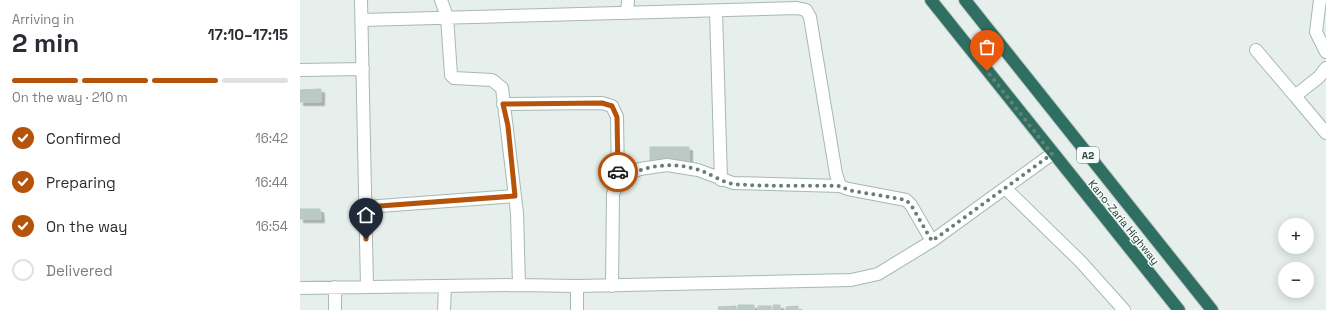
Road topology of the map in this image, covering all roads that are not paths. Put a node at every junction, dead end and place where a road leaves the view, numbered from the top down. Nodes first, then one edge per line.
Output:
1 (361, 0) edge
2 (441, 0) edge
3 (628, 0) edge
4 (931, 0) edge
5 (965, 0) edge
6 (1320, 0) edge
7 (745, 5) edge
8 (716, 11) junction
9 (627, 13) junction
10 (447, 17) junction
11 (362, 20) junction
12 (1256, 50) dead end
13 (1326, 52) edge
14 (1326, 68) edge
15 (363, 69) junction
16 (300, 70) edge
17 (1295, 96) junction
18 (503, 104) junction
19 (1326, 133) edge
20 (1052, 154) junction
21 (721, 180) junction
22 (618, 182) junction
23 (840, 186) junction
24 (1005, 188) junction
25 (515, 196) junction
26 (366, 207) junction
27 (932, 241) junction
28 (519, 285) junction
29 (445, 286) junction
30 (577, 286) junction
31 (612, 286) junction
32 (335, 287) junction
33 (367, 287) junction
34 (300, 288) edge
35 (335, 310) edge
36 (444, 310) edge
37 (578, 310) edge
38 (1124, 310) edge
39 (1179, 310) edge
40 (1212, 310) edge

1 - 11 street
2 - 10 street
3 - 9 street
4 - 20 highway, Kano-Zaria Highway / A2
5 - 40 highway, Kano-Zaria Highway / A2
6 - 13 street
7 - 8 street
7 - 23 street
8 - 9 street
8 - 21 street
9 - 10 street
10 - 11 street
10 - 18 street
11 - 15 street
12 - 17 street
14 - 17 street
15 - 16 street
15 - 26 street
17 - 19 street
18 - 22 street
18 - 25 street
20 - 24 street
20 - 39 highway, Kano-Zaria Highway / A2
21 - 22 street
21 - 23 street
22 - 31 street
23 - 27 street
24 - 27 street
24 - 38 street
25 - 26 street
25 - 28 street
26 - 33 street
27 - 31 street
28 - 29 street
28 - 30 street
29 - 33 street
29 - 36 street
30 - 31 street
30 - 37 street
32 - 33 street
32 - 34 street
32 - 35 street

